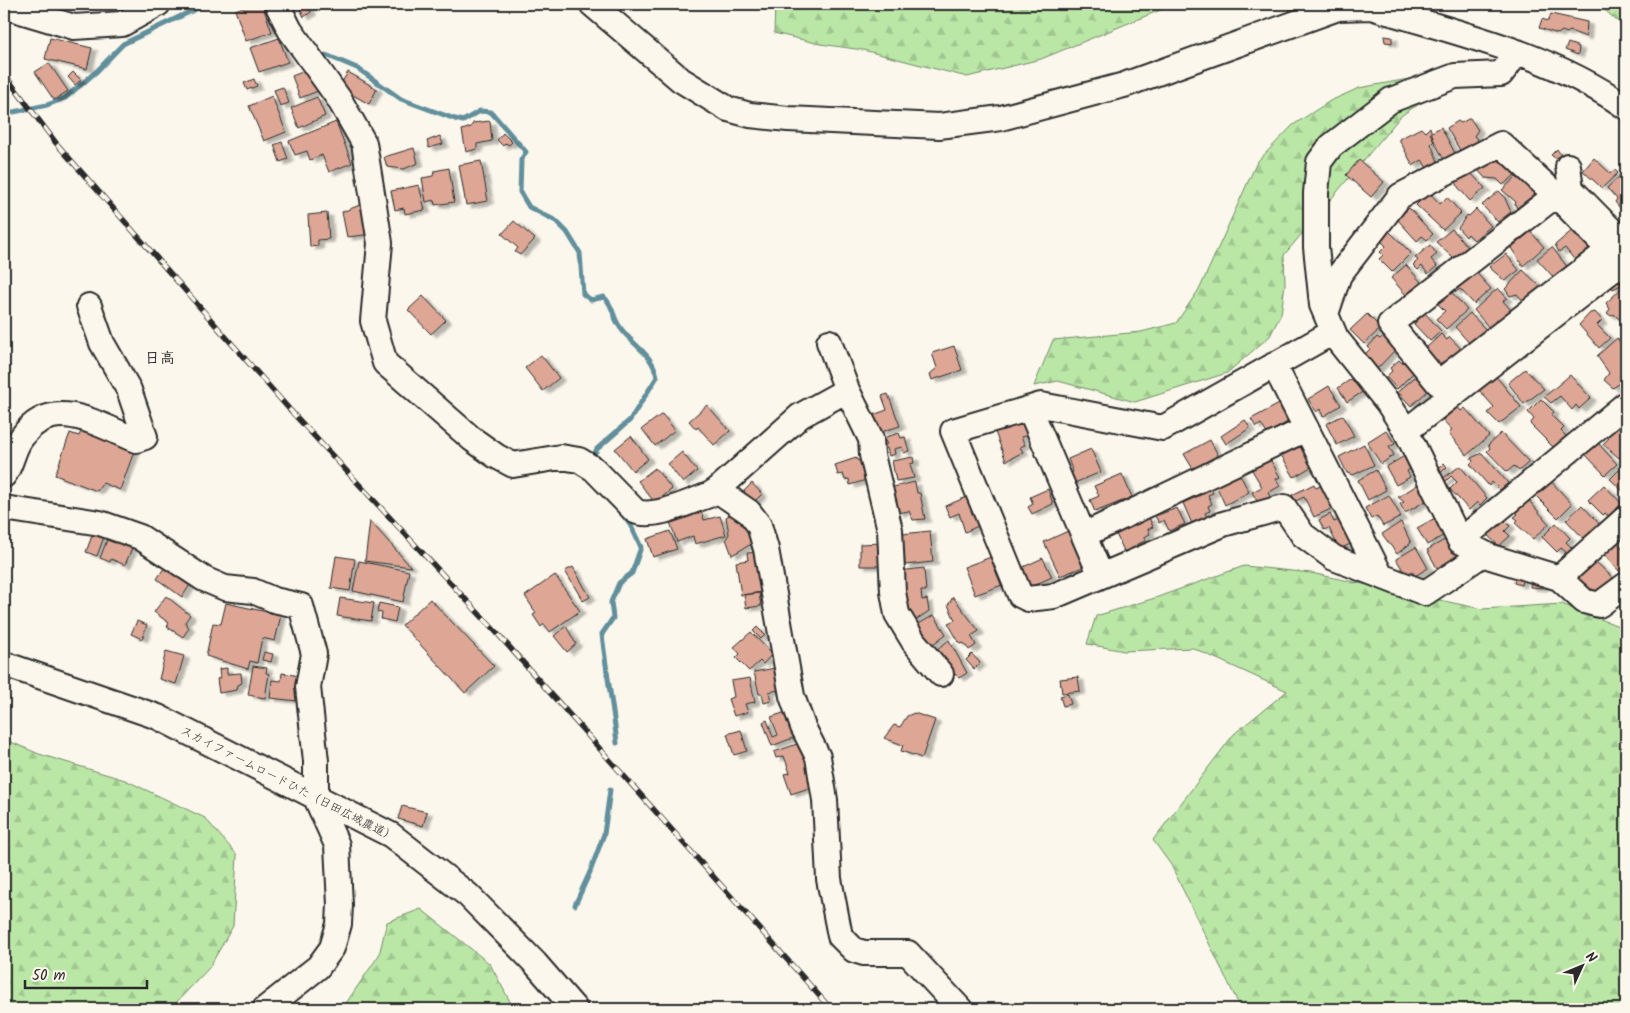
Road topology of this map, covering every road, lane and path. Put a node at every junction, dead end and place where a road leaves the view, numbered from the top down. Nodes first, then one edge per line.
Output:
1 (158, 4) edge
2 (277, 4) edge
3 (592, 4) edge
4 (4, 6) edge
5 (1518, 52) junction
6 (1626, 107) edge
7 (1568, 166) dead end
8 (1556, 196) junction
9 (1626, 245) edge
10 (1626, 270) edge
11 (89, 306) dead end
12 (1329, 323) junction
13 (829, 342) dead end
14 (1274, 366) junction
15 (847, 390) junction
16 (1626, 404) edge
17 (1030, 409) junction
18 (1306, 429) junction
19 (1406, 431) junction
20 (4, 475) edge
21 (717, 490) junction
22 (4, 508) edge
23 (1626, 518) edge
24 (1084, 536) junction
25 (1460, 541) junction
26 (1483, 554) junction
27 (1101, 576) junction
28 (1381, 576) junction
29 (1559, 578) junction
30 (1626, 585) edge
31 (4, 664) edge
32 (940, 674) dead end
33 (316, 798) junction
34 (265, 1009) edge
35 (575, 1009) edge
36 (960, 1009) edge

1 - 4 street
2 - 21 street
3 - 5 street
5 - 6 street
5 - 12 street
7 - 9 street
8 - 8 street
8 - 12 street
10 - 19 street
11 - 20 street
12 - 14 street
12 - 19 street
13 - 15 street
14 - 17 street
14 - 18 street
15 - 21 street
15 - 32 street
16 - 25 street
17 - 24 street
17 - 27 street
18 - 24 street
18 - 28 street
19 - 25 street
21 - 36 street
22 - 33 street
23 - 29 street
24 - 27 street
25 - 26 street
26 - 28 street
26 - 29 street
27 - 28 street
29 - 30 street
31 - 33 street, スカイファームロードひた（日田広域農道）
33 - 34 street
33 - 35 street, スカイファームロードひた（日田広域農道）

